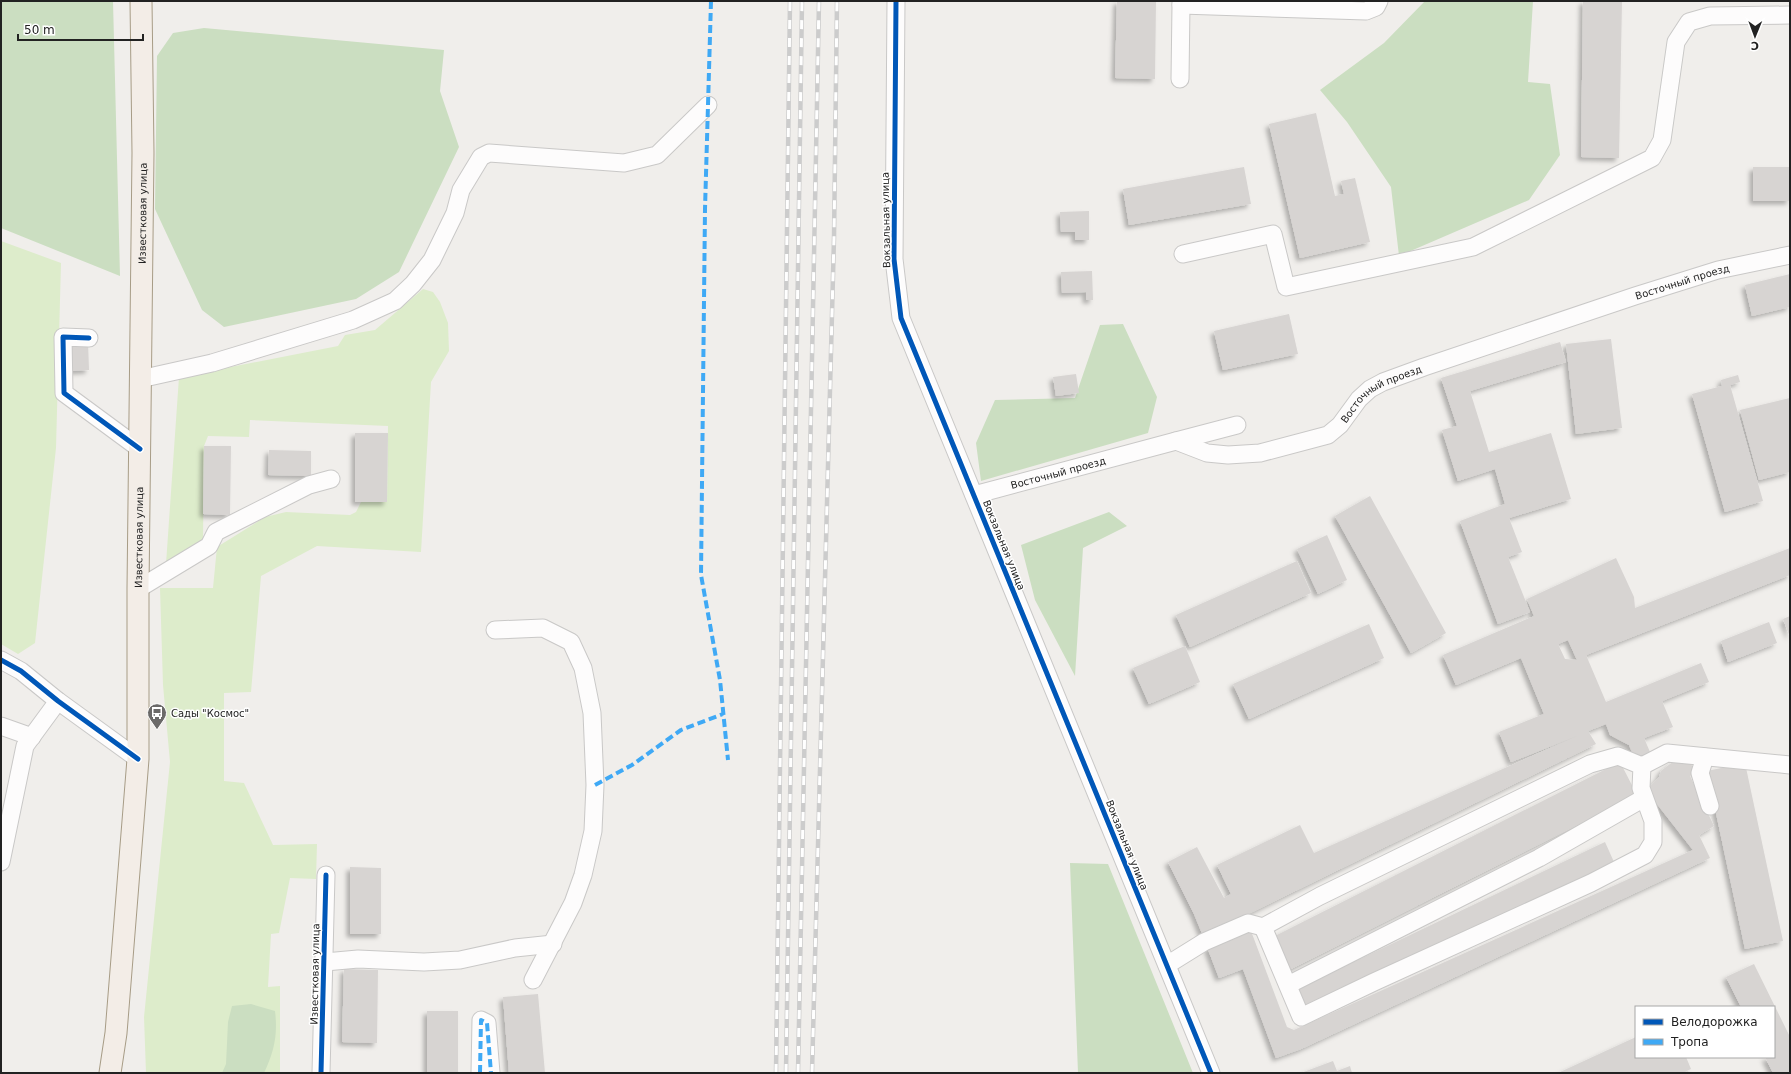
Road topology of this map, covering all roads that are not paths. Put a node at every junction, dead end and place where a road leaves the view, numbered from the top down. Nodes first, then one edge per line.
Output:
1 (142, 1) edge
2 (896, 1) edge
3 (1379, 1) edge
4 (1181, 3) edge
5 (1790, 15) edge
6 (1180, 79) dead end
7 (708, 105) dead end
8 (1183, 254) dead end
9 (1790, 255) edge
10 (89, 338) dead end
11 (140, 379) junction
12 (1237, 425) dead end
13 (1176, 441) junction
14 (140, 448) junction
15 (331, 479) dead end
16 (974, 495) junction
17 (138, 589) junction
18 (495, 630) dead end
19 (1, 660) edge
20 (58, 701) junction
21 (1, 726) edge
22 (32, 737) junction
23 (1705, 757) junction
24 (138, 759) junction
25 (1790, 765) edge
26 (1642, 766) junction
27 (1644, 798) junction
28 (1710, 806) dead end
29 (1, 862) edge
30 (326, 875) dead end
31 (1263, 927) junction
32 (553, 944) junction
33 (325, 962) junction
34 (1167, 965) junction
35 (533, 980) dead end
36 (1288, 985) junction
37 (110, 1073) edge
38 (321, 1073) edge
39 (480, 1073) edge
40 (491, 1073) edge
41 (1211, 1073) edge

1 - 11 main road, Известковая улица
2 - 16 street, Вокзальная улица
3 - 4 street
4 - 6 street
5 - 8 street
7 - 11 street
9 - 13 street, Восточный проезд
10 - 14 street
11 - 14 main road, Известковая улица
12 - 13 street
13 - 16 street, Восточный проезд
14 - 17 main road, Известковая улица
15 - 17 street
16 - 34 street, Вокзальная улица
17 - 24 main road, Известковая улица
18 - 32 street
19 - 20 street
20 - 22 street
20 - 24 street
21 - 22 street
22 - 29 street
23 - 25 street
23 - 26 street
23 - 28 street
24 - 37 main road, Известковая улица
26 - 27 street
26 - 31 street
27 - 36 street
27 - 36 street
30 - 33 street, Известковая улица
31 - 34 street
31 - 36 street
32 - 33 street
32 - 35 street
33 - 38 street, Известковая улица
34 - 41 street, Вокзальная улица
39 - 40 street

